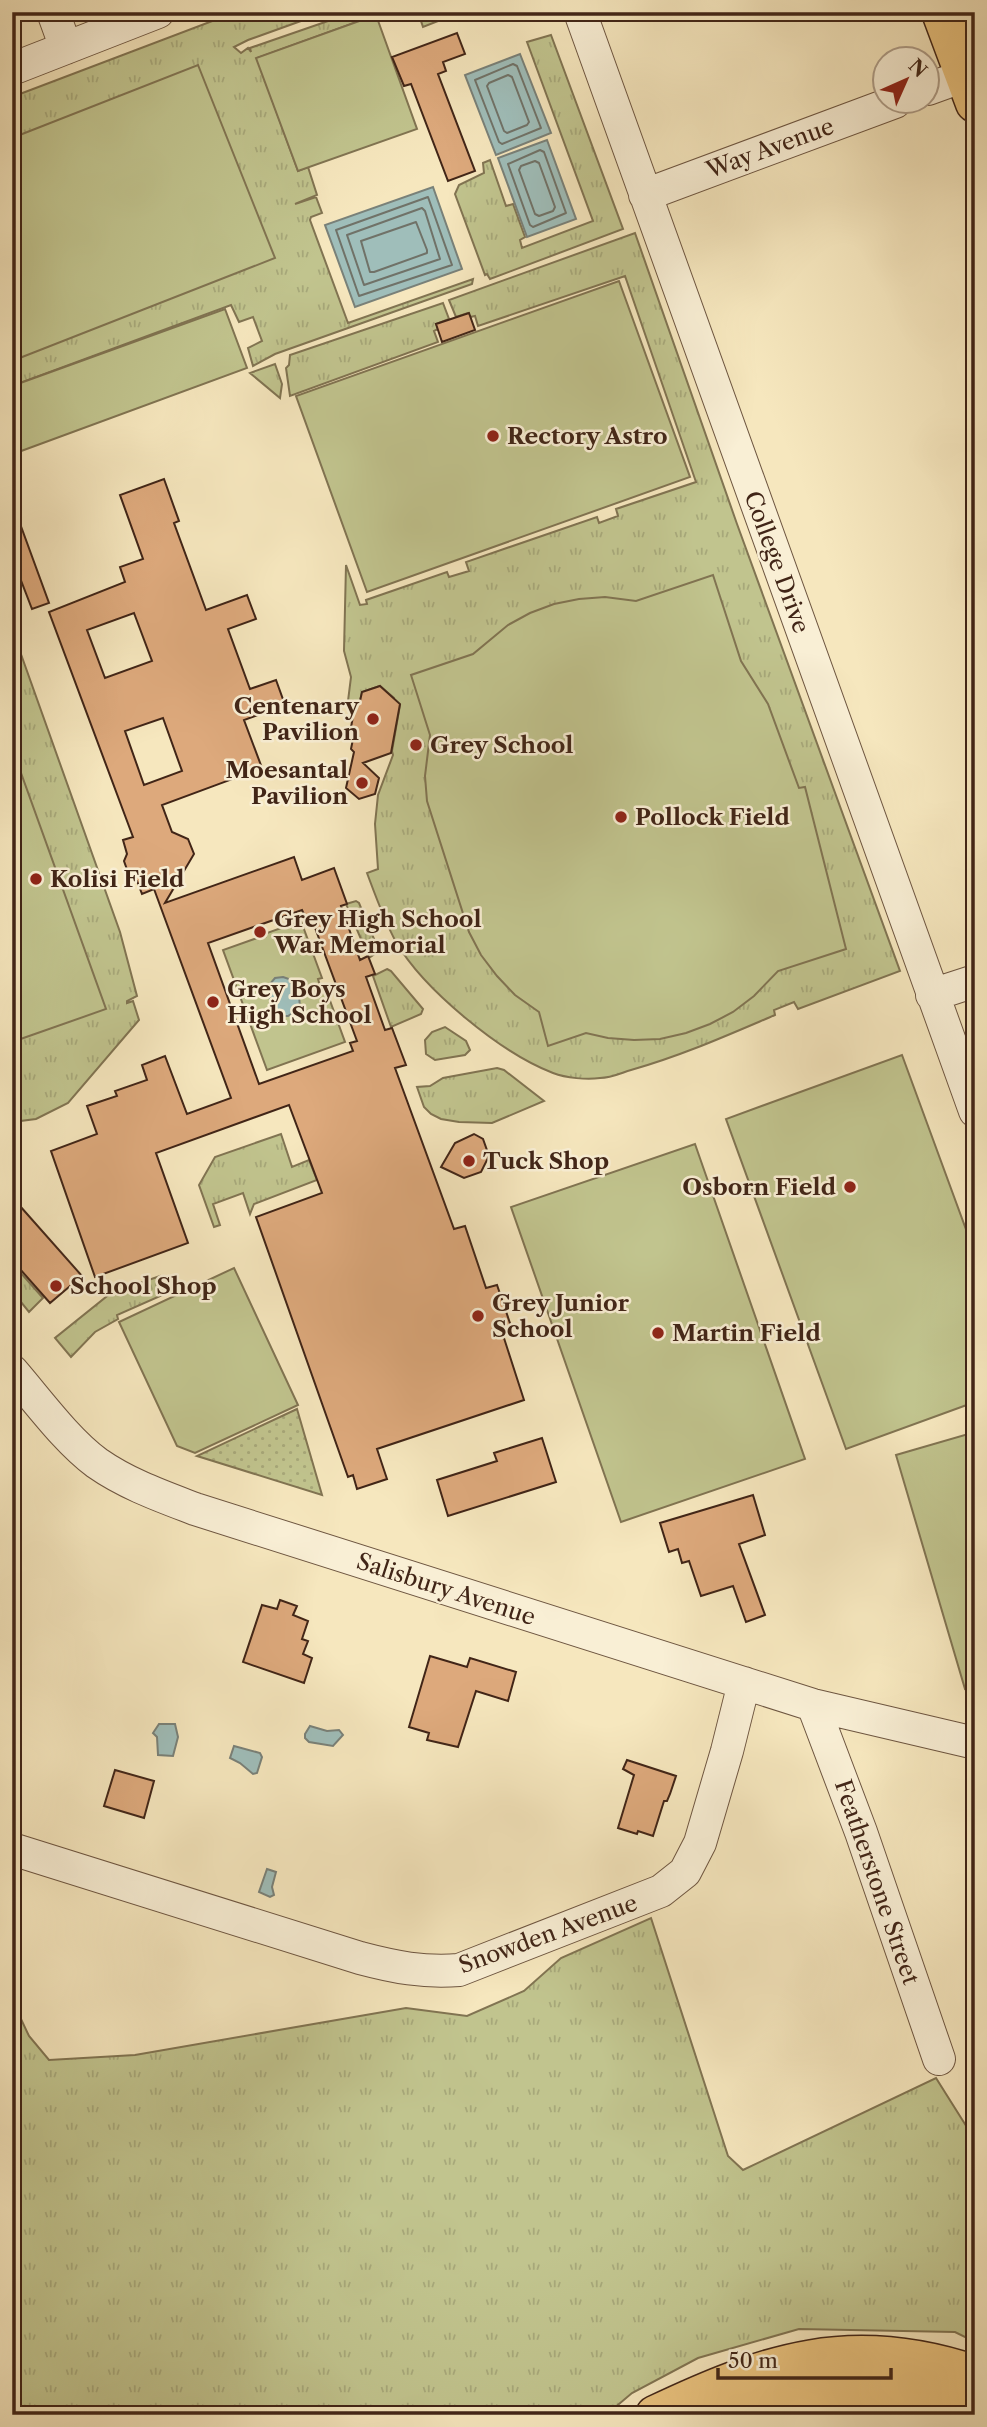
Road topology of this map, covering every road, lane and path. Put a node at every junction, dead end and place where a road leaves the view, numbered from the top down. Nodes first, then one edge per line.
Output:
1 (53, 12) edge
2 (158, 12) edge
3 (580, 12) edge
4 (941, 12) edge
5 (66, 48) junction
6 (12, 69) edge
7 (971, 83) edge
8 (942, 87) edge
9 (872, 111) edge
10 (645, 195) junction
11 (975, 981) edge
12 (932, 995) junction
13 (975, 1111) edge
14 (12, 1371) edge
15 (744, 1683) junction
16 (813, 1705) junction
17 (974, 1753) edge
18 (12, 1849) edge
19 (939, 2059) dead end
20 (975, 2375) edge
21 (975, 2404) edge
22 (654, 2415) edge
23 (726, 2415) edge

1 - 5 street
2 - 5 street
3 - 10 street, College Drive
4 - 7 main road
5 - 6 street
7 - 8 street
9 - 10 street, Way Avenue
10 - 12 street, College Drive
11 - 12 street
12 - 13 street, College Drive
14 - 15 street, Salisbury Avenue
15 - 16 street, Salisbury Avenue
15 - 18 street, Snowden Avenue
16 - 17 street, Salisbury Avenue
16 - 19 street, Featherstone Street
20 - 22 main road
21 - 23 main road

